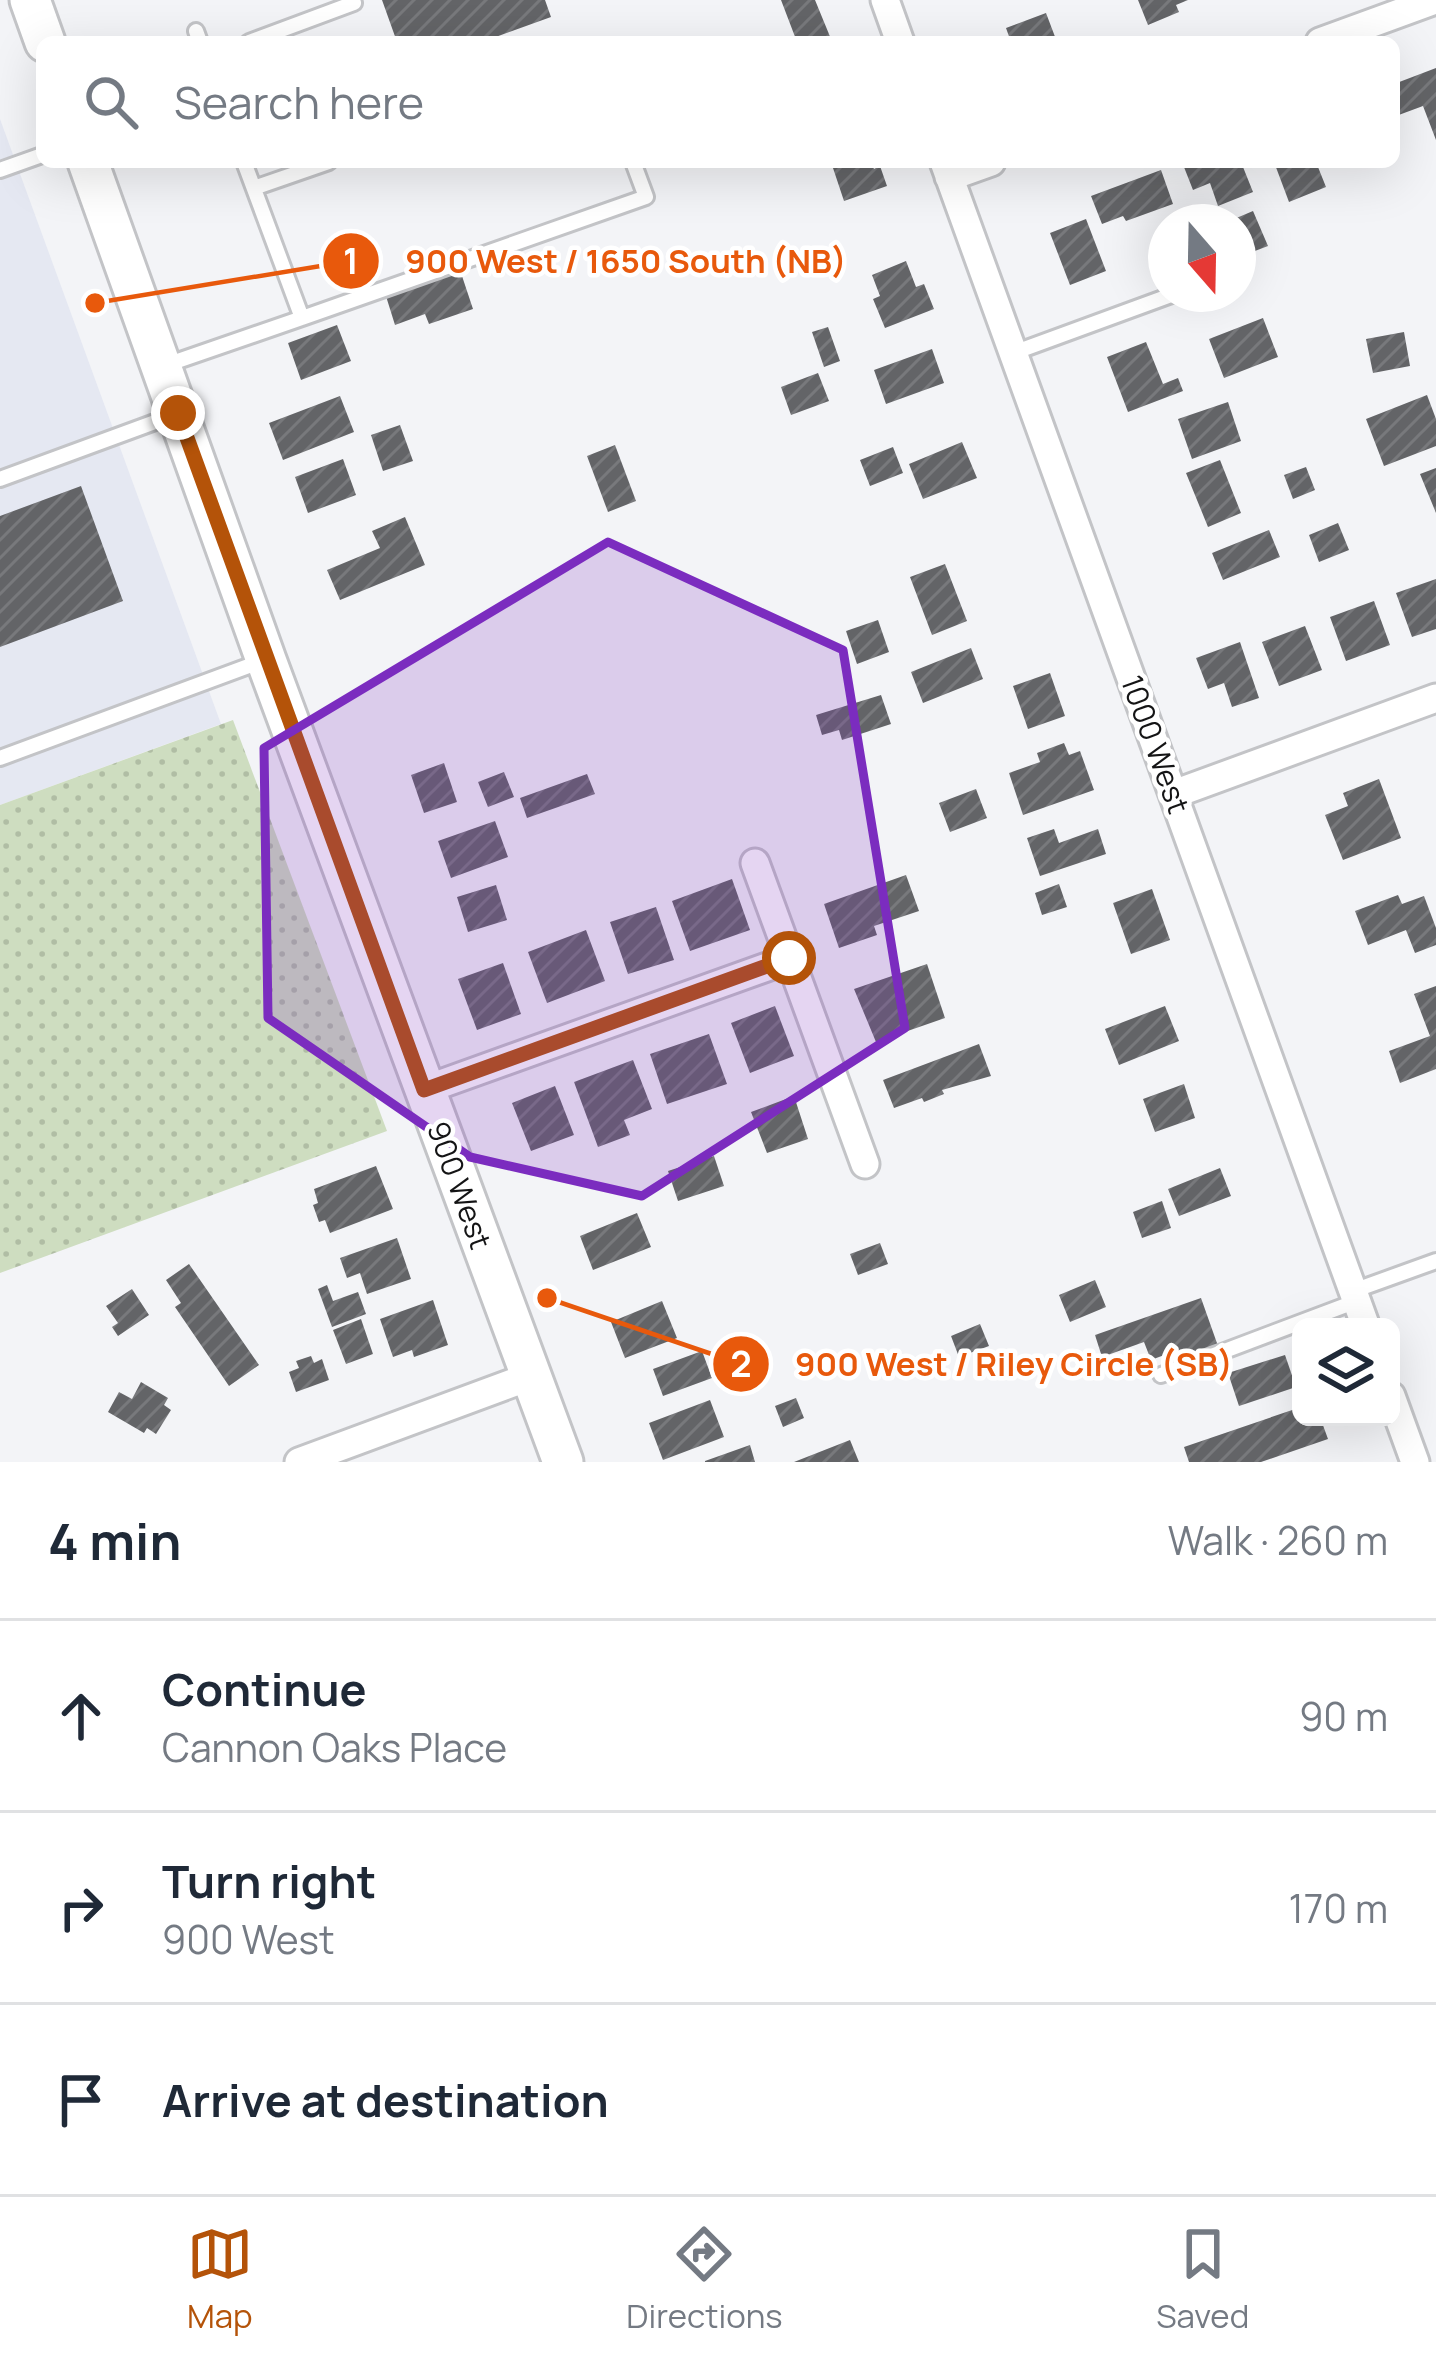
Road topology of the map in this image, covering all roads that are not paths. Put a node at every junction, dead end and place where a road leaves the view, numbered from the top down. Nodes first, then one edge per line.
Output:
1 (31, 0) edge
2 (885, 0) edge
3 (1435, 0) edge
4 (355, 3) dead end
5 (43, 36) edge
6 (265, 36) edge
7 (898, 36) edge
8 (1336, 36) edge
9 (36, 157) edge
10 (90, 168) edge
11 (246, 168) edge
12 (312, 168) edge
13 (635, 168) edge
14 (0, 170) edge
15 (947, 170) edge
16 (254, 188) junction
17 (1148, 303) edge
18 (302, 318) junction
19 (1012, 353) junction
20 (162, 367) junction
21 (178, 413) junction
22 (0, 479) edge
23 (266, 660) junction
24 (1436, 698) edge
25 (0, 758) edge
26 (1174, 794) junction
27 (755, 863) dead end
28 (789, 958) junction
29 (424, 1090) junction
30 (865, 1164) dead end
31 (1436, 1261) edge
32 (1359, 1306) edge
33 (531, 1376) junction
34 (1161, 1376) dead end
35 (1400, 1421) edge
36 (299, 1462) edge
37 (563, 1462) edge
38 (1415, 1462) edge

1 - 5 main road
2 - 7 street
3 - 8 street
4 - 6 lane
9 - 14 lane
10 - 20 main road, 900 West
11 - 16 lane
12 - 16 lane
13 - 18 lane
15 - 19 street, 1000 West
16 - 18 lane
17 - 19 lane
18 - 20 lane
19 - 26 street, 1000 West
20 - 21 main road, 900 West
21 - 22 lane
21 - 23 main road, 900 West
23 - 25 lane
23 - 29 main road, 900 West
24 - 26 street
26 - 32 street, 1000 West
27 - 28 street
28 - 29 street
28 - 30 street
29 - 33 main road, 900 West
31 - 32 lane
32 - 34 lane
33 - 36 street
33 - 37 main road, 900 West
35 - 38 street

